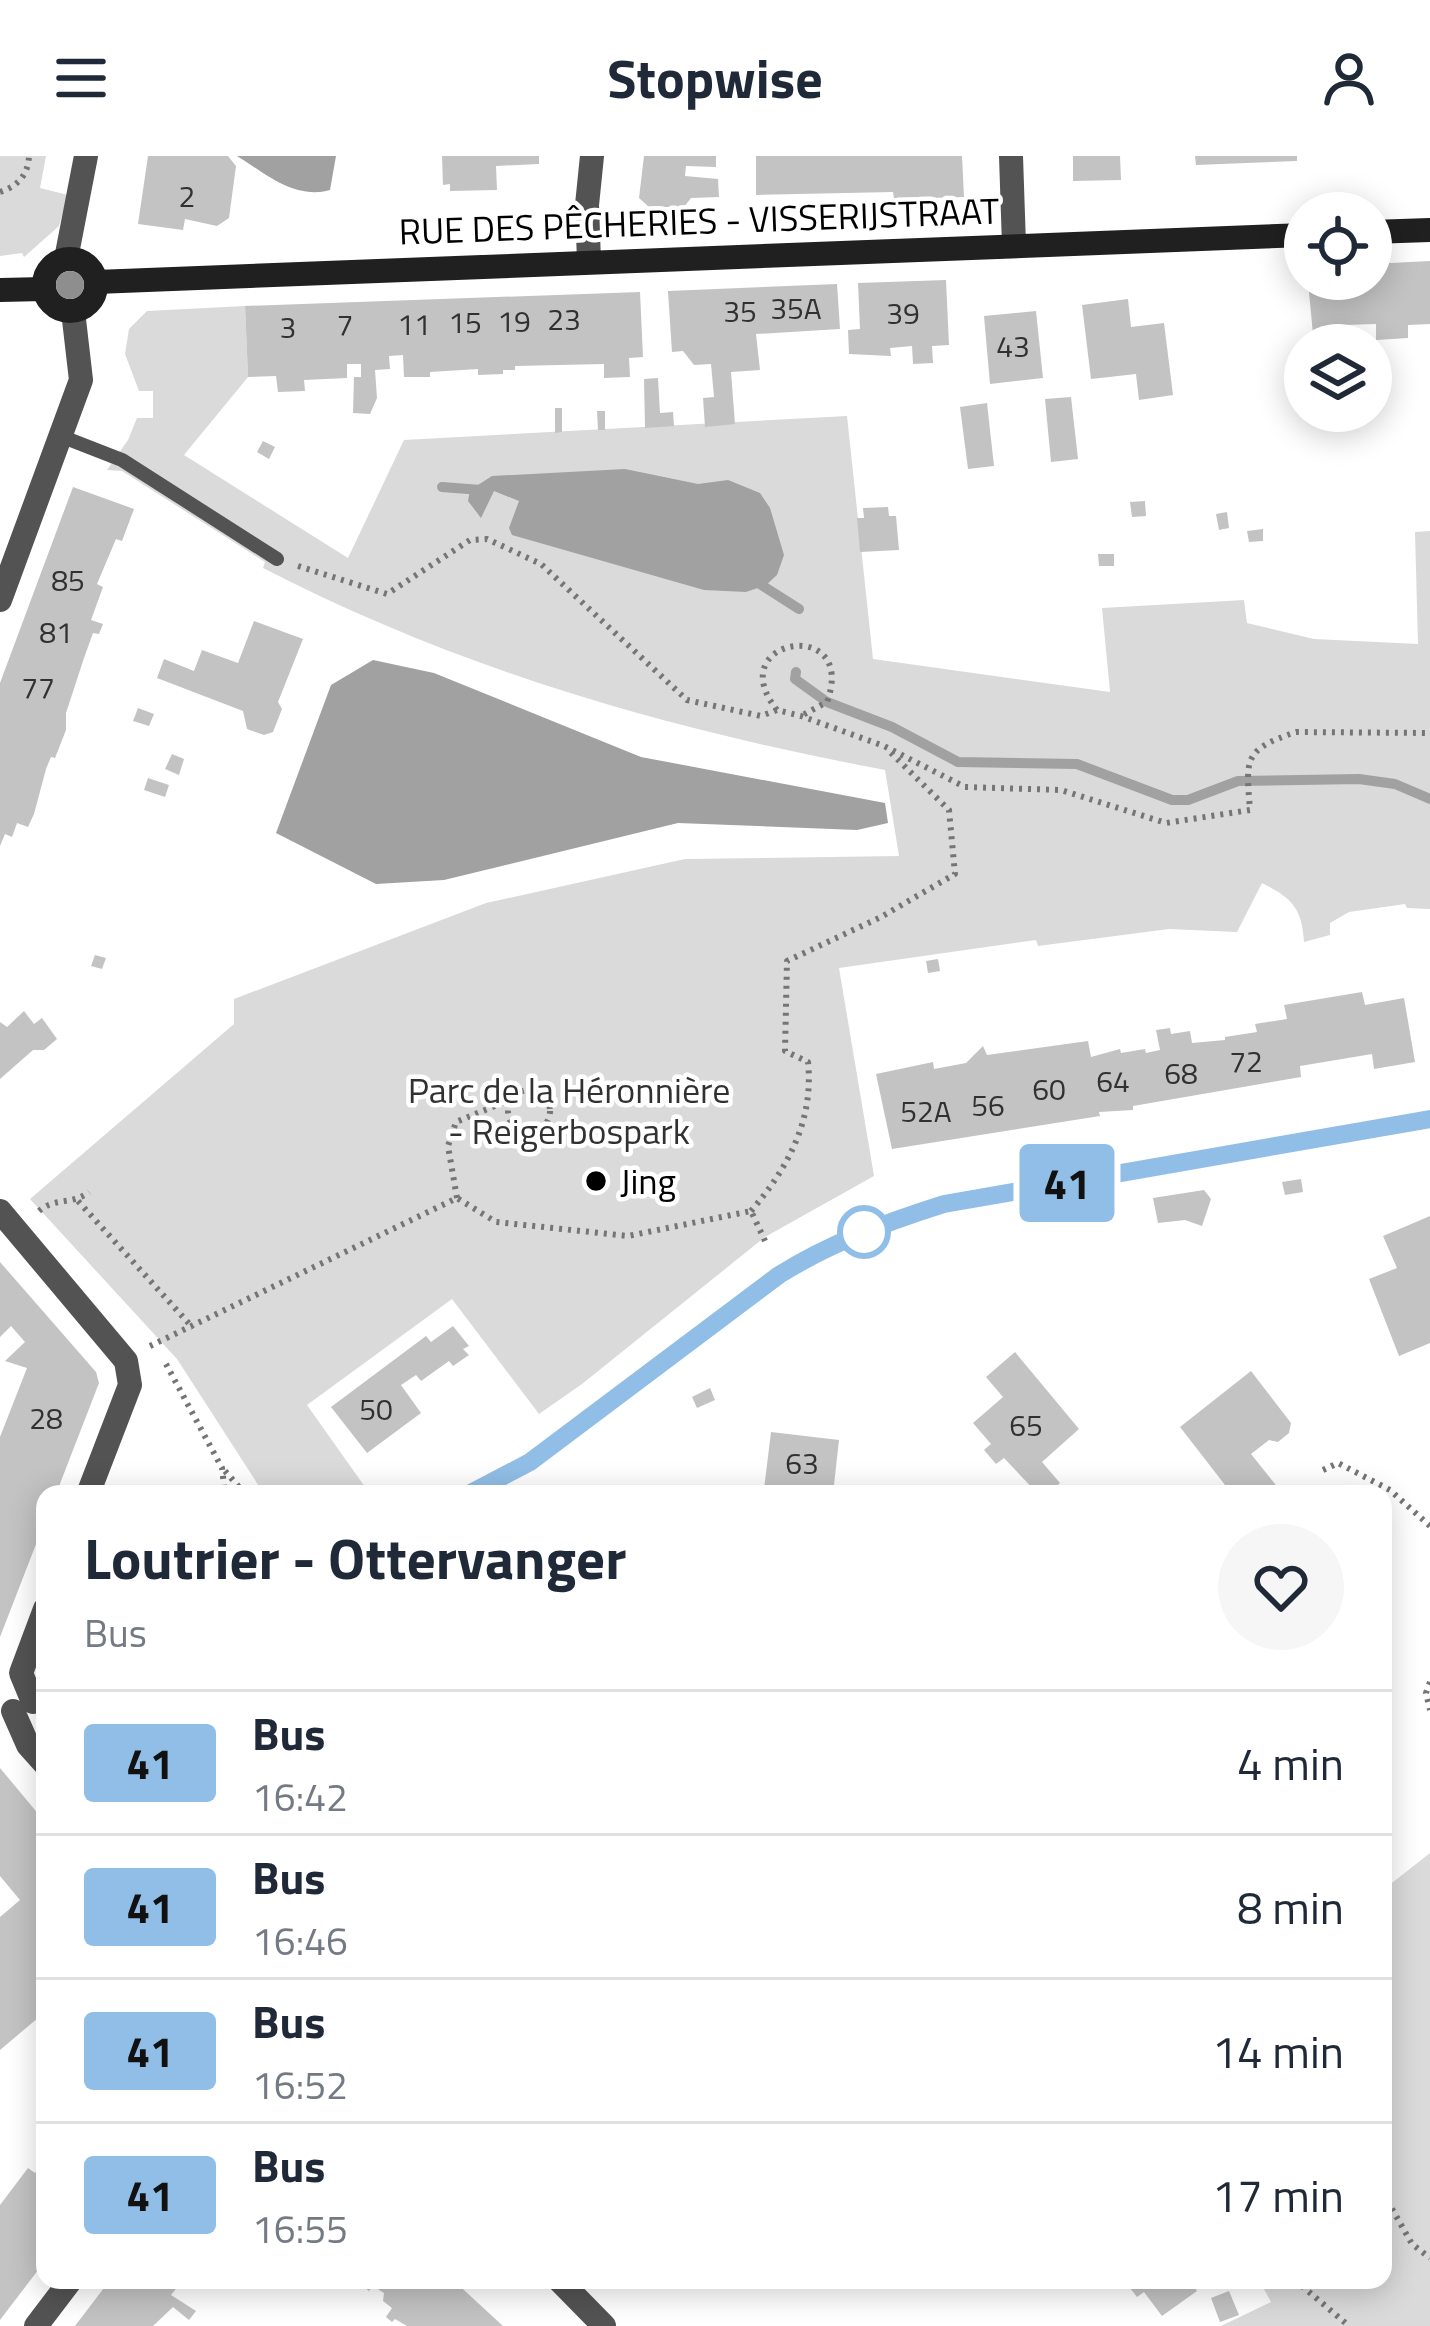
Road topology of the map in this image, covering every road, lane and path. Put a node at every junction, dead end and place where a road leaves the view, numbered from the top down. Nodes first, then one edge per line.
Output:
1 (28, 156) edge
2 (86, 156) edge
3 (592, 156) edge
4 (1011, 156) edge
5 (0, 191) edge
6 (1430, 230) edge
7 (1392, 231) edge
8 (1284, 236) edge
9 (1014, 245) junction
10 (66, 259) junction
11 (589, 262) junction
12 (95, 282) junction
13 (44, 289) junction
14 (0, 290) edge
15 (73, 311) junction
16 (63, 437) junction
17 (277, 560) joint
18 (0, 600) edge
19 (777, 710) junction
20 (801, 716) junction
21 (1430, 733) edge
22 (884, 746) junction
23 (509, 1100) junction
24 (1430, 1119) edge
25 (89, 1192) dead end
26 (457, 1198) junction
27 (78, 1201) junction
28 (0, 1211) edge
29 (751, 1211) junction
30 (36, 1214) dead end
31 (766, 1243) dead end
32 (193, 1328) junction
33 (150, 1346) dead end
34 (166, 1364) dead end
35 (222, 1468) junction
36 (1323, 1470) dead end
37 (91, 1485) edge
38 (224, 1485) edge
39 (237, 1485) edge
40 (486, 1485) edge
41 (1380, 1485) edge
42 (1392, 1492) edge
43 (1430, 1526) edge
44 (36, 1634) edge
45 (1430, 1682) edge
46 (23, 1706) edge
47 (1430, 1711) edge
48 (36, 1754) edge
49 (1392, 2209) edge
50 (1430, 2258) edge
51 (64, 2289) edge
52 (568, 2289) edge
53 (1306, 2289) edge
54 (36, 2326) edge
55 (604, 2326) edge
56 (1349, 2326) edge

1 - 5 path
2 - 10 street
3 - 11 street
4 - 9 street
6 - 7 street
8 - 9 street, RUE DES PÊCHERIES - VISSERIJSTRAAT
9 - 11 street, RUE DES PÊCHERIES - VISSERIJSTRAAT
10 - 12 street
10 - 13 street
11 - 12 street, RUE DES PÊCHERIES - VISSERIJSTRAAT
12 - 15 street
13 - 14 street
13 - 15 street
15 - 16 street
16 - 17 lane
16 - 18 street
17 - 19 path
19 - 20 path
19 - 20 path
20 - 22 path
21 - 22 path
22 - 29 path
23 - 23 path
23 - 26 path
24 - 40 street
25 - 27 path
26 - 29 path
26 - 32 path
27 - 30 path
27 - 32 path
28 - 37 street
29 - 31 path
32 - 33 path
34 - 35 path
35 - 38 path
35 - 39 path
36 - 41 path
42 - 43 path
44 - 46 street
45 - 47 path
46 - 48 street
49 - 50 path
51 - 54 street
52 - 55 street
53 - 56 path

